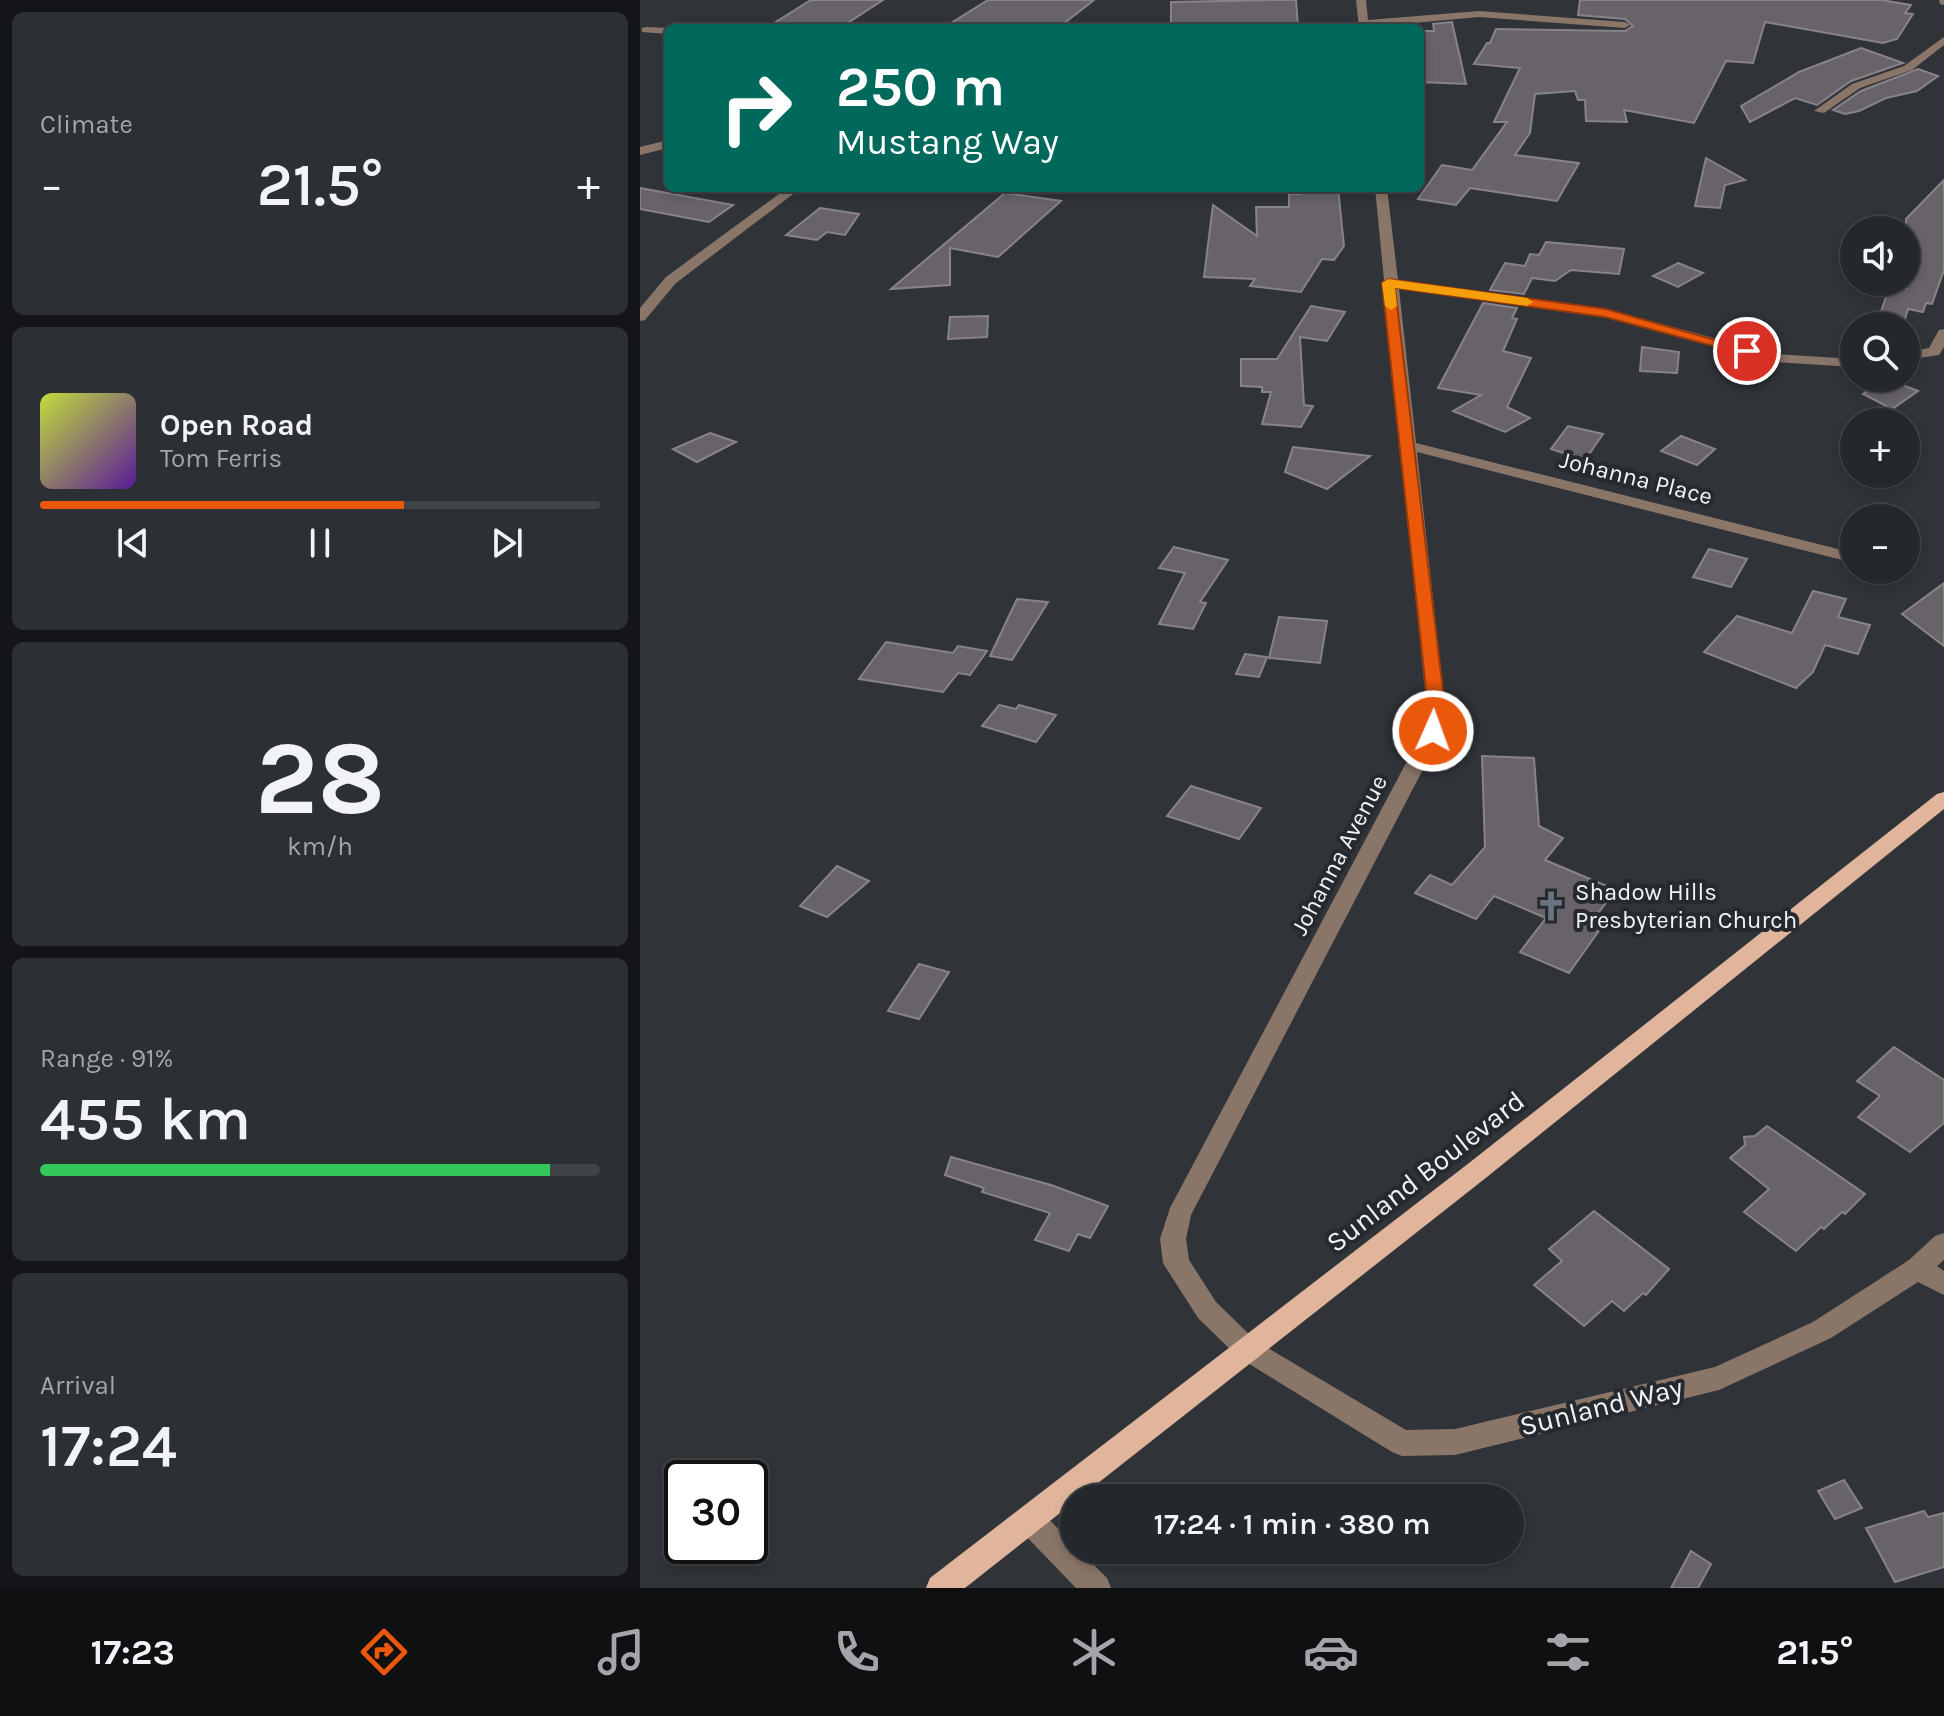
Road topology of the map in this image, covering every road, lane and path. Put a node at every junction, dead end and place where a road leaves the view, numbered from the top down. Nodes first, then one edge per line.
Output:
1 (1361, 0) edge
2 (1364, 24) edge
3 (1383, 24) edge
4 (1625, 25) dead end
5 (646, 30) dead end
6 (664, 31) edge
7 (1944, 40) edge
8 (1820, 111) dead end
9 (664, 145) edge
10 (640, 151) edge
11 (790, 192) edge
12 (1381, 192) edge
13 (1388, 283) junction
14 (640, 317) edge
15 (1944, 333) edge
16 (1939, 354) edge
17 (1840, 362) edge
18 (1406, 445) junction
19 (1840, 554) edge
20 (1944, 799) edge
21 (1944, 1244) edge
22 (1918, 1268) junction
23 (1944, 1284) edge
24 (1247, 1349) junction
25 (1030, 1520) junction
26 (941, 1588) edge
27 (1096, 1588) edge

1 - 2 street
3 - 4 street
5 - 6 street
7 - 8 street
9 - 10 street
11 - 14 street
12 - 13 street, Johanna Avenue
13 - 17 street
13 - 18 street, Johanna Avenue
15 - 16 street
18 - 19 street, Johanna Place
18 - 24 street, Johanna Avenue
20 - 24 main road, Sunland Boulevard
21 - 22 street, Sunland Way
22 - 23 street
22 - 24 street, Sunland Way
24 - 25 main road, Sunland Boulevard
25 - 26 main road, Sunland Boulevard
25 - 27 street

